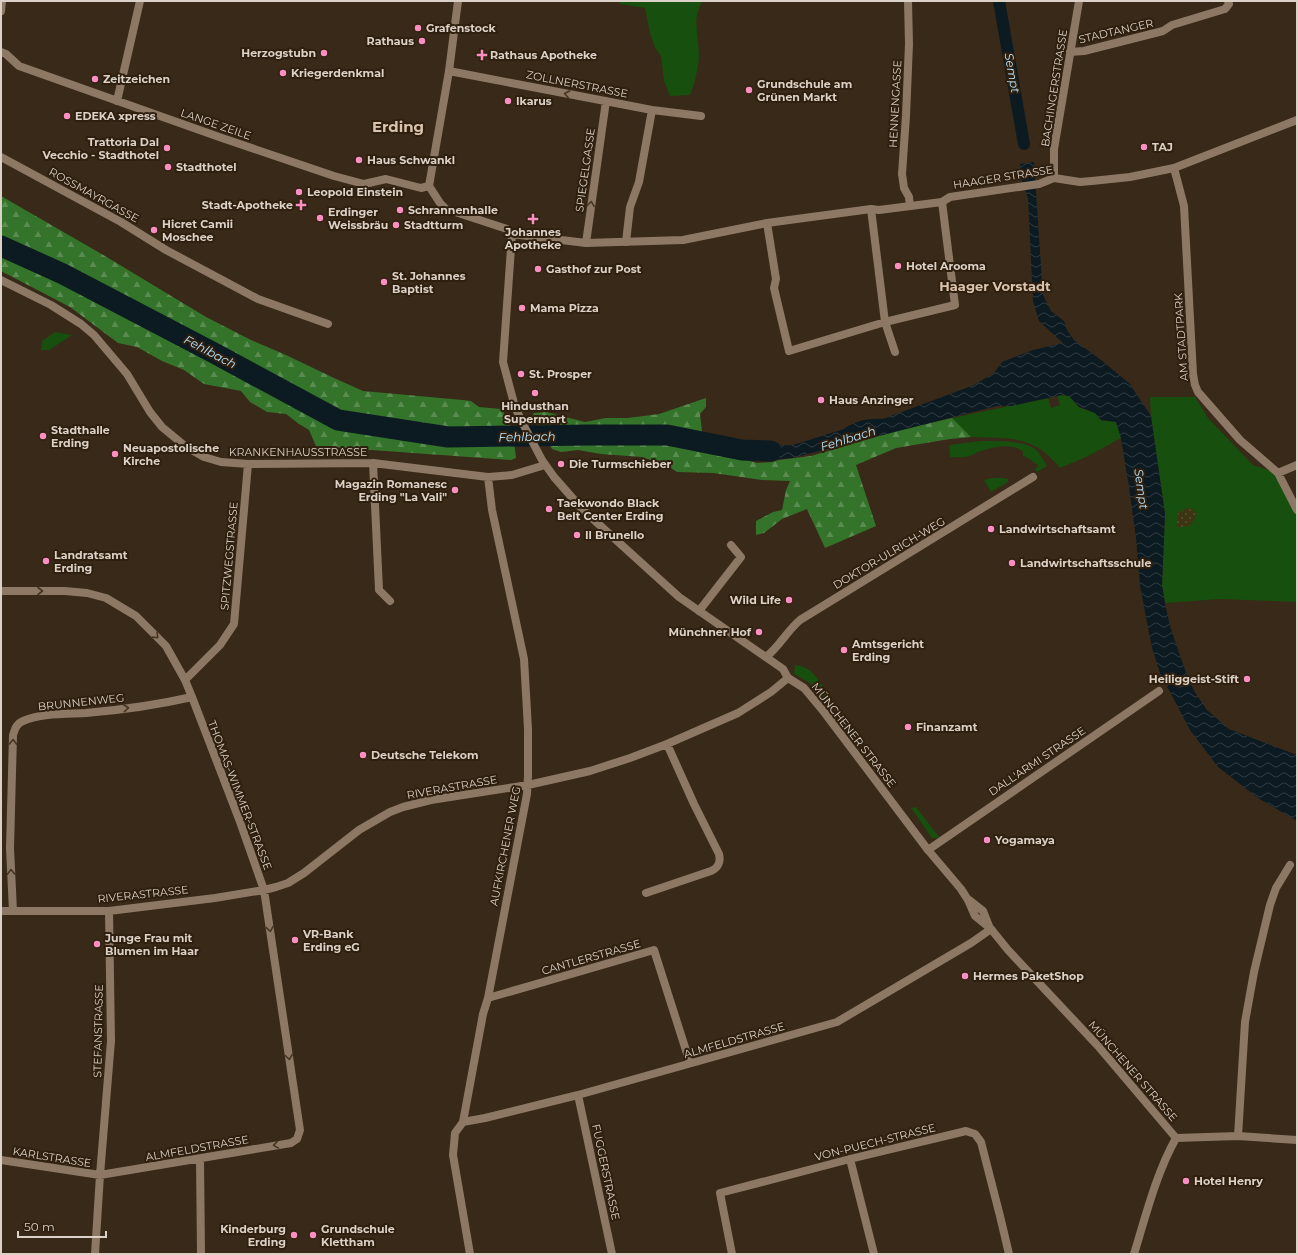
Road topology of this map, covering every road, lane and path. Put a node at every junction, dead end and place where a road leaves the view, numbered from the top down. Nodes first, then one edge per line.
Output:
1 (2, 1) edge
2 (140, 1) edge
3 (458, 1) edge
4 (908, 1) edge
5 (1080, 1) edge
6 (1228, 1) edge
7 (1, 11) edge
8 (1, 52) edge
9 (1070, 52) junction
10 (449, 71) junction
11 (117, 101) junction
12 (606, 101) junction
13 (652, 110) junction
14 (701, 116) dead end
15 (1297, 120) edge
16 (1, 157) edge
17 (1174, 168) junction
18 (1054, 178) junction
19 (429, 186) junction
20 (942, 202) junction
21 (910, 206) junction
22 (871, 210) junction
23 (767, 223) junction
24 (512, 234) junction
25 (626, 242) junction
26 (586, 243) junction
27 (1, 280) edge
28 (885, 322) junction
29 (328, 324) dead end
30 (895, 352) dead end
31 (373, 463) junction
32 (248, 464) junction
33 (544, 464) junction
34 (1297, 465) edge
35 (1278, 473) junction
36 (488, 477) junction
37 (1033, 477) dead end
38 (1297, 510) edge
39 (731, 545) dead end
40 (1, 591) edge
41 (390, 601) dead end
42 (699, 611) junction
43 (766, 657) junction
44 (788, 678) junction
45 (184, 680) junction
46 (1159, 691) dead end
47 (192, 697) junction
48 (667, 744) junction
49 (528, 785) junction
50 (928, 850) junction
51 (1290, 865) dead end
52 (264, 890) junction
53 (646, 893) dead end
54 (109, 910) junction
55 (1, 911) edge
56 (13, 911) junction
57 (991, 929) junction
58 (488, 998) junction
59 (690, 1063) junction
60 (578, 1095) junction
61 (463, 1122) junction
62 (1238, 1136) junction
63 (1176, 1138) junction
64 (297, 1139) joint
65 (1297, 1140) edge
66 (200, 1159) junction
67 (850, 1159) junction
68 (1, 1160) edge
69 (100, 1175) junction
70 (95, 1254) edge
71 (201, 1254) edge
72 (470, 1254) edge
73 (612, 1254) edge
74 (732, 1254) edge
75 (874, 1254) edge
76 (1009, 1254) edge
77 (1134, 1254) edge

1 - 7 street
2 - 11 street
3 - 10 street
4 - 21 street, HENNENGASSE
5 - 9 street, BACHINGERSTRASSE
6 - 9 street, STADTANGER
8 - 11 street, LANGE ZEILE
9 - 18 street, BACHINGERSTRASSE
12 -> 10 street, ZOLLNERSTRASSE
10 - 19 street
11 - 19 street, LANGE ZEILE
12 - 13 street, ZOLLNERSTRASSE
26 -> 12 street, SPIEGELGASSE
13 - 14 street, ZOLLNERSTRASSE
13 - 25 street
15 - 17 street, HAAGER STRASSE
16 - 29 street, ROSSMAYRGASSE
17 - 18 street, HAAGER STRASSE
17 - 35 street, AM STADTPARK
18 - 20 street, HAAGER STRASSE
19 - 24 street
20 - 21 street, HAAGER STRASSE
20 - 28 street
21 - 22 street, HAAGER STRASSE
22 - 23 street, HAAGER STRASSE
22 - 28 street
23 - 25 street, HAAGER STRASSE
23 - 28 street
24 - 26 street, HAAGER STRASSE
24 - 33 street, MÜNCHENER STRASSE
25 - 26 street, HAAGER STRASSE
27 - 32 street, KRANKENHAUSSTRASSE
28 - 30 street
31 - 32 street, KRANKENHAUSSTRASSE
31 - 36 street, KRANKENHAUSSTRASSE
31 - 41 street
32 - 45 street, SPITZWEGSTRASSE
33 - 36 street, KRANKENHAUSSTRASSE
33 - 42 street, MÜNCHENER STRASSE
34 - 35 street
35 - 38 street
36 - 49 street, AUFKIRCHENER WEG
37 - 43 street, DOKTOR-ULRICH-WEG
39 - 42 street
40 -> 45 street, THOMAS-WIMMER-STRASSE
42 - 43 street, MÜNCHENER STRASSE
43 - 44 street, MÜNCHENER STRASSE
44 - 48 street, RIVERASTRASSE
44 - 50 street, MÜNCHENER STRASSE
45 - 47 street, THOMAS-WIMMER-STRASSE
46 - 50 street, DALL'ARMI STRASSE
47 - 52 street, THOMAS-WIMMER-STRASSE
56 -> 47 street, BRUNNENWEG
48 - 49 street, RIVERASTRASSE
48 - 53 street
49 - 52 street, RIVERASTRASSE
49 - 58 street, AUFKIRCHENER WEG
50 - 57 street, MÜNCHENER STRASSE
51 - 62 street
52 - 54 street, RIVERASTRASSE
52 -> 64 street, THOMAS-WIMMER-STRASSE
54 - 56 street, RIVERASTRASSE
54 - 69 street, STEFANSTRASSE
55 - 56 street, RIVERASTRASSE
57 - 59 street, ALMFELDSTRASSE
57 - 63 street, MÜNCHENER STRASSE
58 - 59 street, CANTLERSTRASSE
58 - 61 street, AUFKIRCHENER WEG
59 - 60 street, ALMFELDSTRASSE
60 - 61 street, ALMFELDSTRASSE
60 - 73 street, FUGGERSTRASSE
61 - 72 street, AUFKIRCHENER WEG
62 - 63 street, MÜNCHENER STRASSE
62 - 65 street, MÜNCHENER STRASSE
63 - 77 street
64 -> 66 street, ALMFELDSTRASSE
66 - 69 street, ALMFELDSTRASSE
66 - 71 street
67 - 74 street, VON-PUECH-STRASSE
67 - 75 street
67 - 76 street, VON-PUECH-STRASSE
68 - 69 street, KARLSTRASSE
69 - 70 street, STEFANSTRASSE

